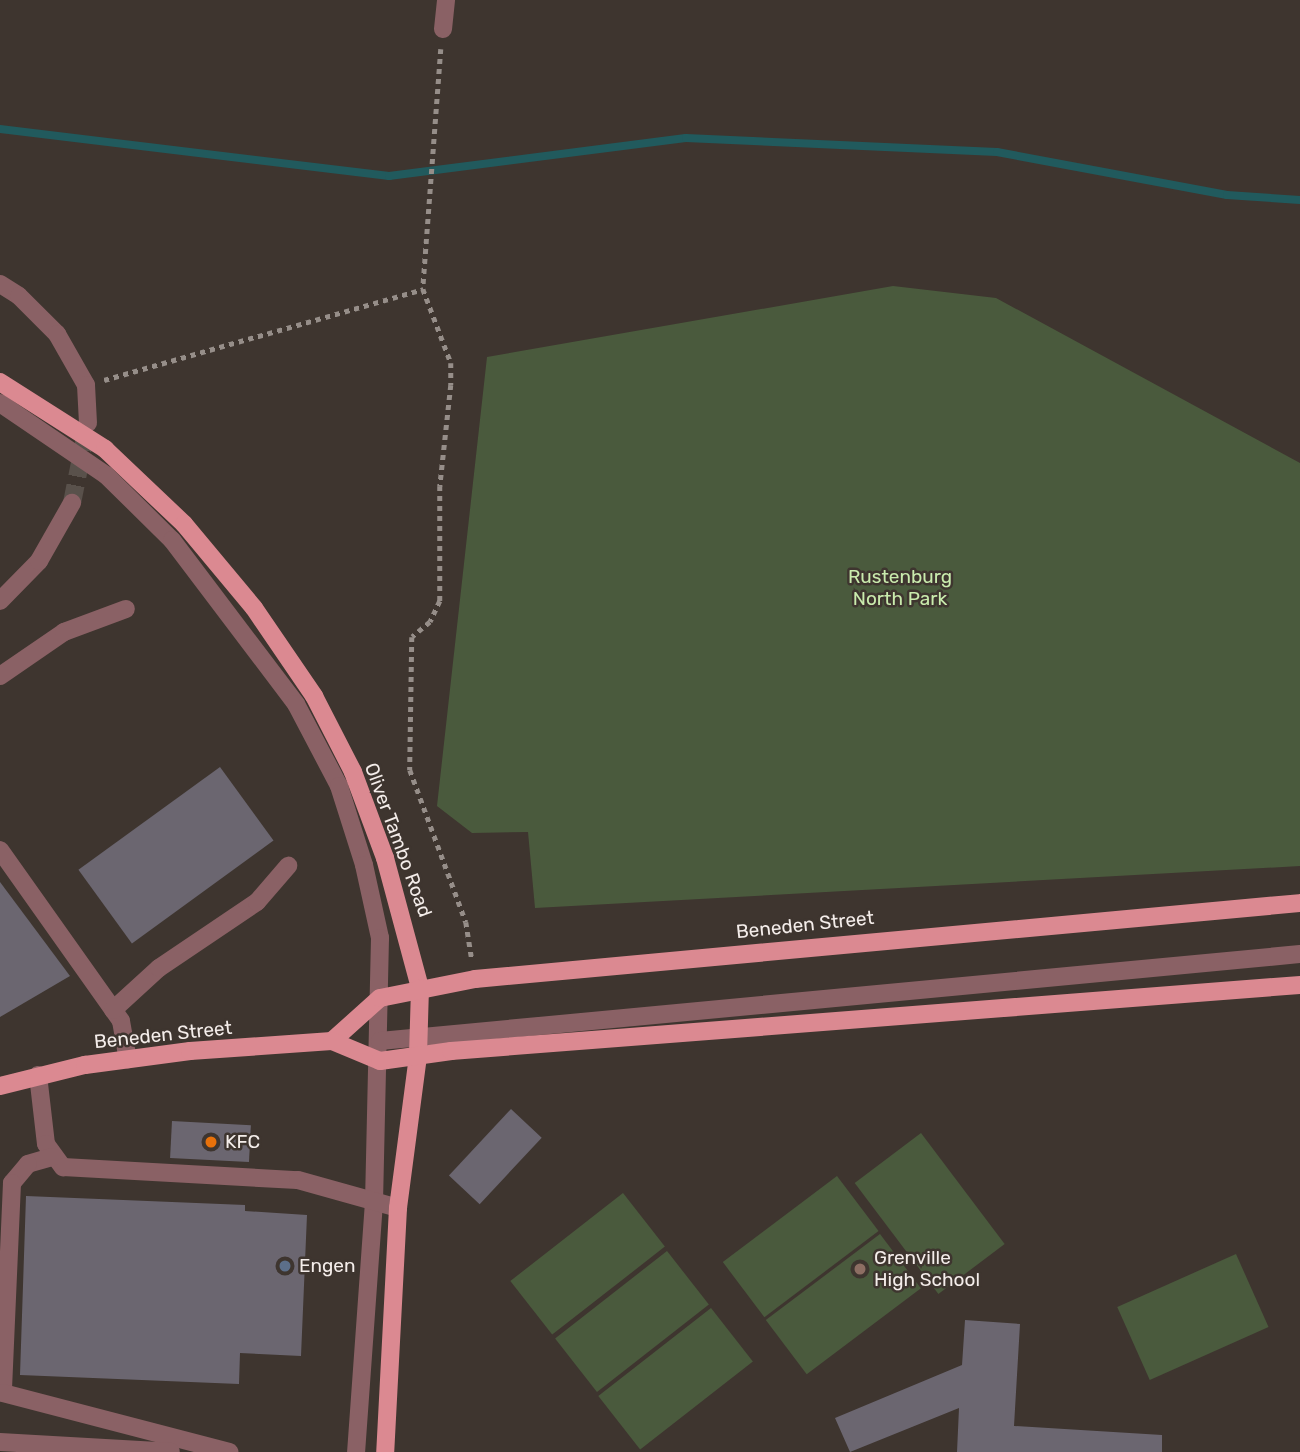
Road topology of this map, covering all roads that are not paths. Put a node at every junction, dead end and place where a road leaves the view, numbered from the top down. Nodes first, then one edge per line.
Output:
1 (446, 0) edge
2 (443, 29) road end
3 (0, 284) edge
4 (0, 382) edge
5 (0, 403) edge
6 (88, 423) tunnel mouth
7 (72, 503) tunnel mouth
8 (0, 601) edge
9 (126, 609) dead end
10 (0, 676) edge
11 (0, 850) edge
12 (288, 866) dead end
13 (1300, 904) edge
14 (1300, 954) edge
15 (1300, 985) edge
16 (420, 988) junction
17 (380, 998) junction
18 (113, 1010) junction
19 (419, 1038) junction
20 (332, 1041) junction
21 (380, 1041) junction
22 (418, 1056) junction
23 (128, 1059) junction
24 (380, 1061) junction
25 (38, 1075) junction
26 (0, 1086) edge
27 (52, 1157) junction
28 (374, 1202) junction
29 (398, 1208) junction
30 (0, 1442) edge
31 (171, 1452) edge
32 (229, 1452) edge
33 (356, 1452) edge
34 (385, 1452) edge

1 - 2 street
3 - 6 street
4 - 16 main road, Oliver Tambo Road
5 - 17 street
7 - 8 street
9 - 10 street
11 - 18 street
12 - 18 street
13 - 16 main road, Beneden Street
14 - 19 street
15 - 22 main road
16 - 17 main road, Beneden Street
16 - 19 main road, Oliver Tambo Road
17 - 20 main road, Beneden Street
17 - 21 street
18 - 23 street
19 - 21 street
19 - 22 main road, Oliver Tambo Road
20 - 23 main road, Beneden Street
20 - 24 main road, Beneden Street
21 - 24 street
22 - 24 main road
22 - 29 main road, Oliver Tambo Road
23 - 25 main road, Beneden Street
24 - 28 street
25 - 26 main road, Beneden Street
25 - 27 street
27 - 28 street
27 - 32 street
28 - 29 street
28 - 33 street
29 - 34 main road, Oliver Tambo Road
30 - 31 street

